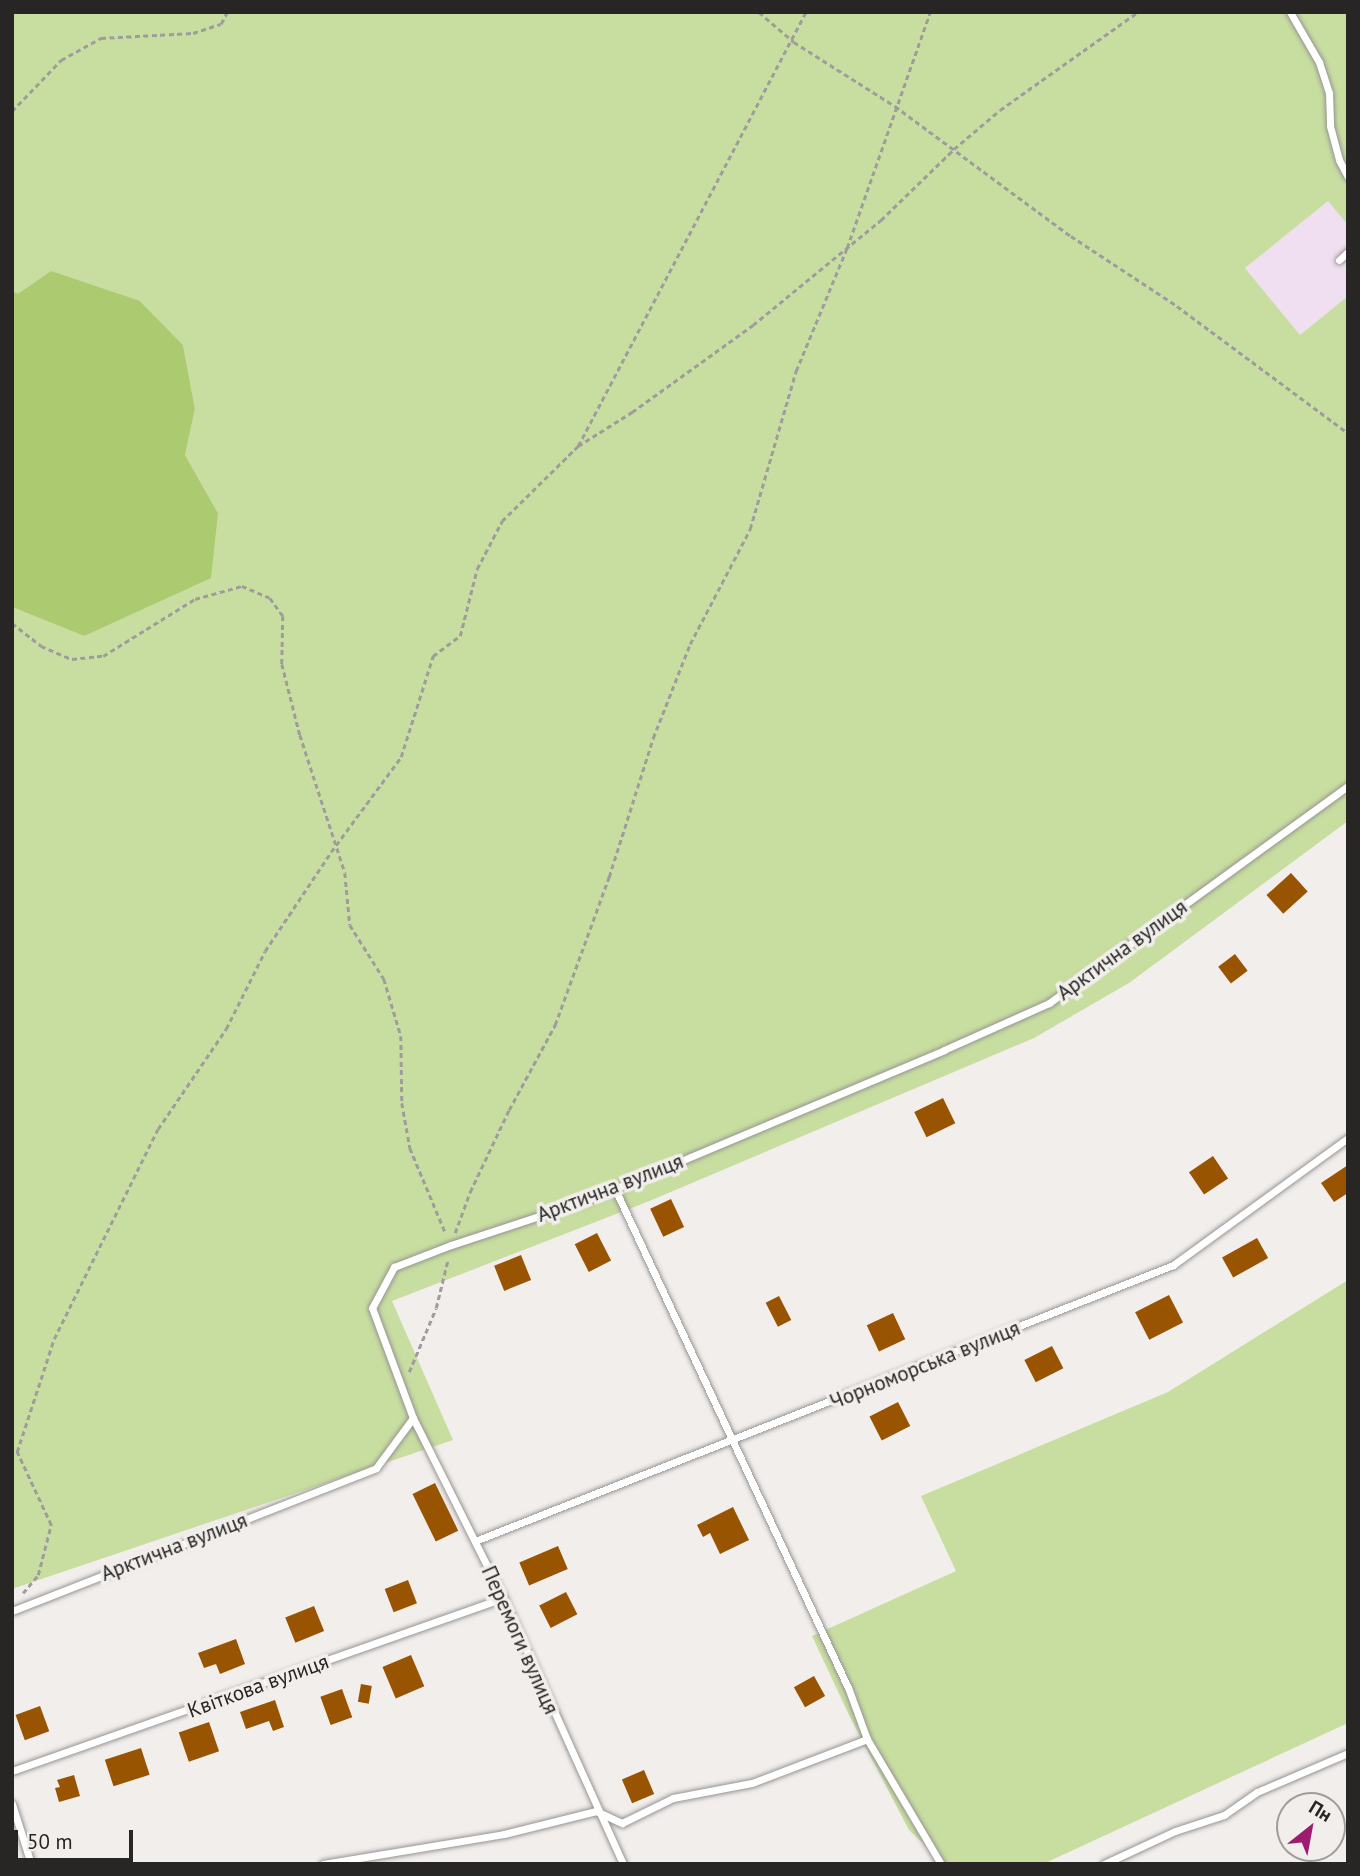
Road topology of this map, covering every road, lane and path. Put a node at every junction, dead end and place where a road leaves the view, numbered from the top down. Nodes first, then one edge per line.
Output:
1 (227, 12) edge
2 (759, 12) edge
3 (806, 12) edge
4 (930, 12) edge
5 (1138, 12) edge
6 (1290, 12) edge
7 (794, 42) junction
8 (895, 106) junction
9 (12, 111) edge
10 (954, 149) junction
11 (1348, 177) edge
12 (847, 248) junction
13 (1348, 252) edge
14 (1339, 260) dead end
15 (1348, 433) edge
16 (578, 446) junction
17 (12, 623) edge
18 (1348, 786) edge
19 (337, 845) junction
20 (1348, 1138) edge
21 (615, 1189) junction
22 (451, 1245) junction
23 (401, 1391) junction
24 (412, 1418) junction
25 (734, 1441) junction
26 (475, 1541) junction
27 (21, 1596) dead end
28 (503, 1598) junction
29 (12, 1611) edge
30 (867, 1739) junction
31 (1348, 1753) edge
32 (12, 1771) edge
33 (12, 1804) edge
34 (596, 1811) junction
35 (31, 1864) edge
36 (323, 1864) edge
37 (623, 1864) edge
38 (941, 1864) edge
39 (1104, 1864) edge

1 - 9 path
2 - 7 path
3 - 7 path
4 - 8 path
5 - 10 path
6 - 11 lane
7 - 8 path
7 - 16 path
8 - 10 path
8 - 12 path
10 - 12 path
10 - 15 path
12 - 16 path
12 - 22 path
13 - 14 lane
16 - 19 path
17 - 19 path
18 - 21 lane, Арктична вулиця
19 - 22 path
19 - 27 path
20 - 25 lane, Чорноморська вулиця
21 - 22 lane, Арктична вулиця
21 - 25 lane
22 - 23 path
22 - 23 lane, Арктична вулиця
23 - 24 lane, Арктична вулиця
24 - 26 lane, Перемоги вулиця
24 - 29 lane, Арктична вулиця
25 - 26 lane, Чорноморська вулиця
25 - 30 lane
26 - 28 lane, Перемоги вулиця
28 - 32 lane, Квіткова вулиця
28 - 34 lane, Перемоги вулиця
30 - 34 lane
30 - 38 lane
31 - 39 lane
33 - 35 lane
34 - 36 lane
34 - 37 lane, Перемоги вулиця

